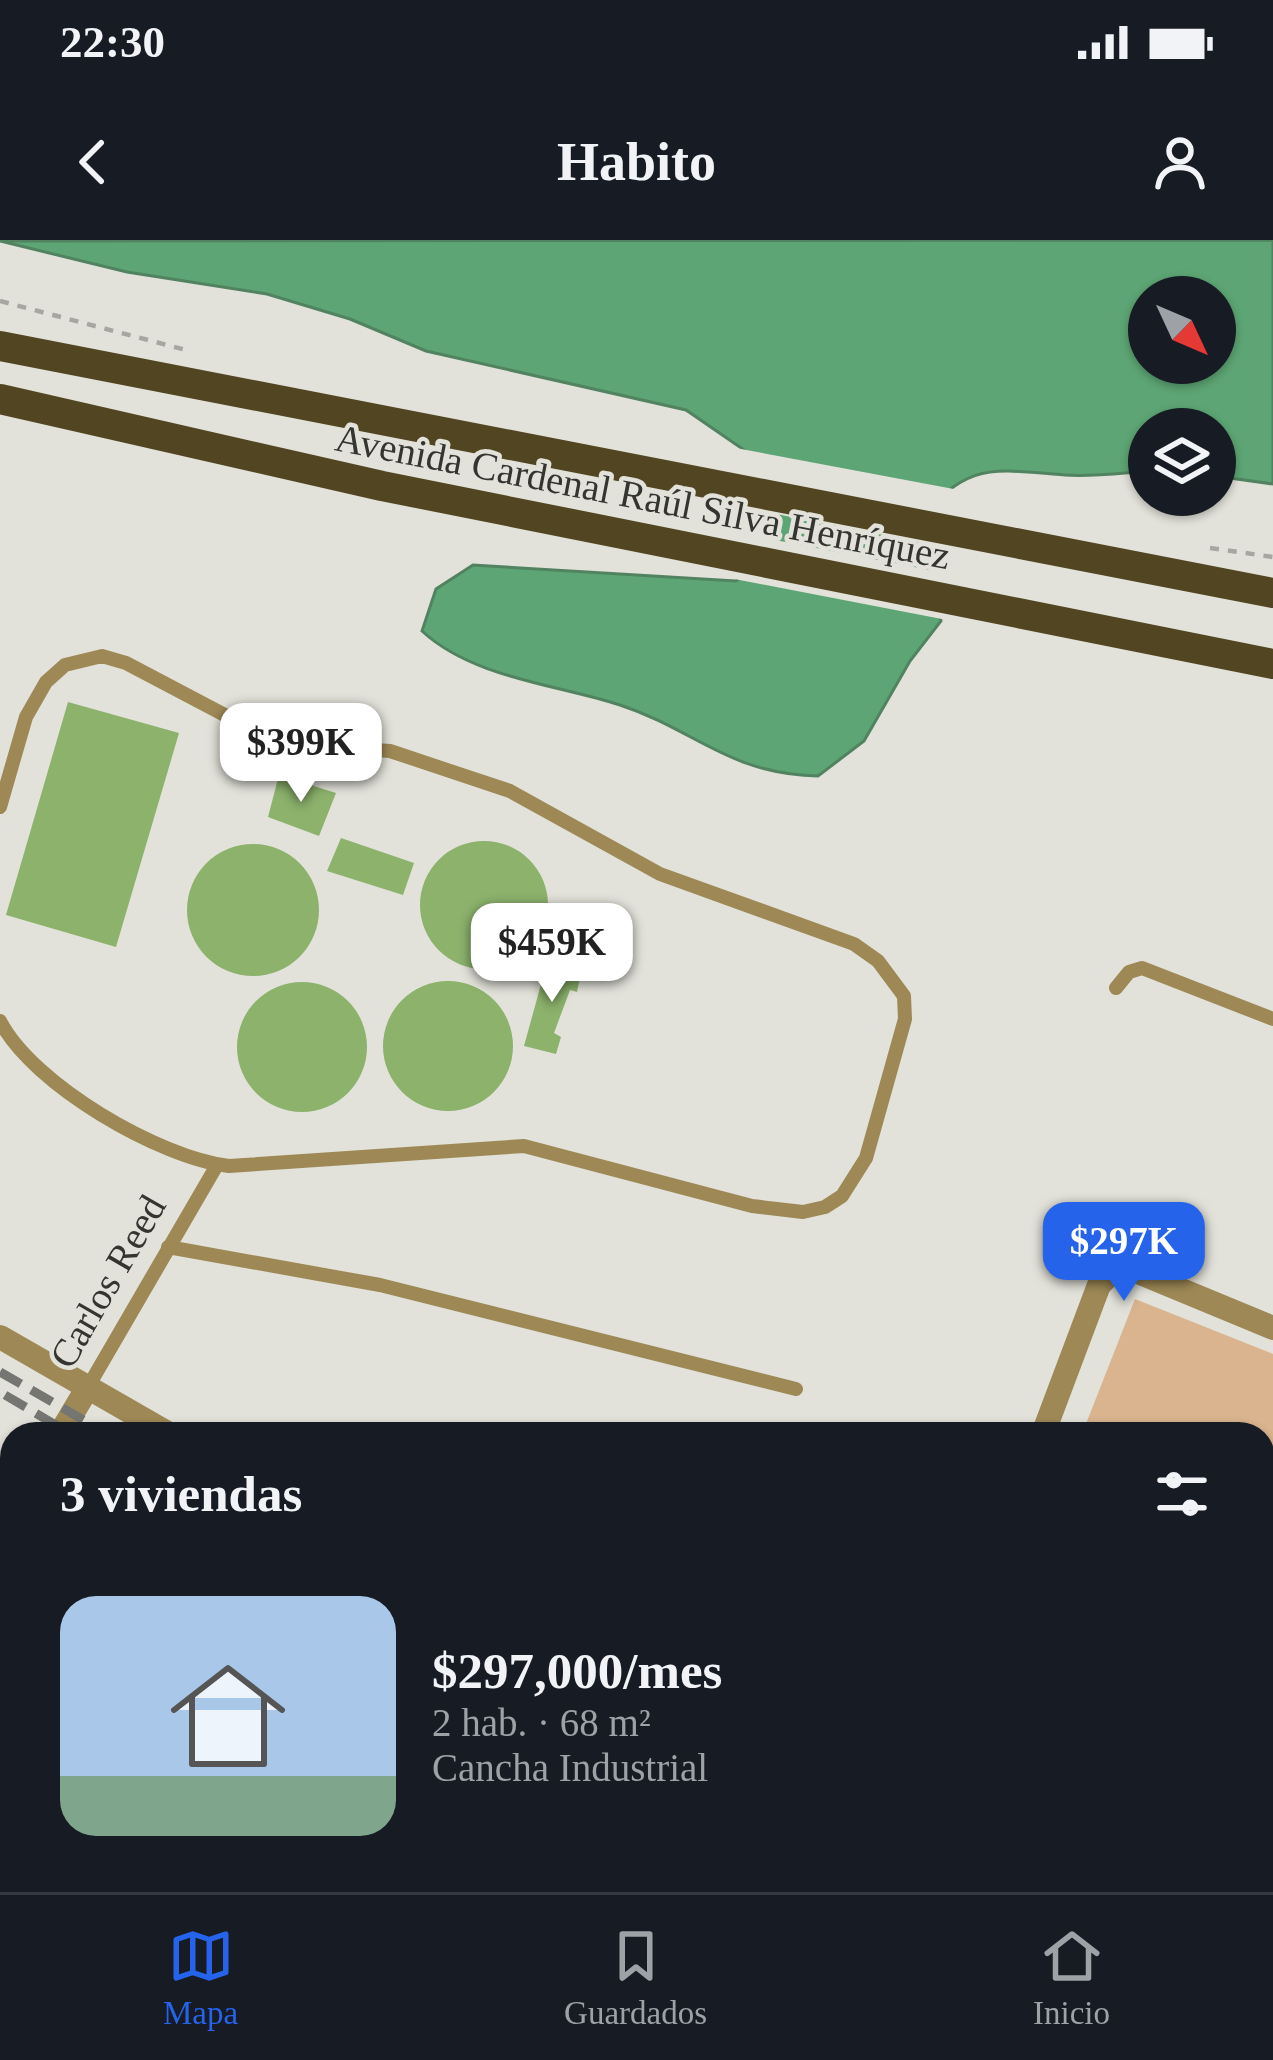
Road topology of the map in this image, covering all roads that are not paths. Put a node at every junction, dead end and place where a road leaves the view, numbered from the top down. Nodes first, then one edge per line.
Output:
1 (0, 346) edge
2 (0, 399) edge
3 (1273, 593) edge
4 (1273, 664) edge
5 (0, 807) edge
6 (1116, 988) dead end
7 (1273, 1019) edge
8 (0, 1021) edge
9 (217, 1165) junction
10 (168, 1247) junction
11 (1273, 1328) edge
12 (0, 1337) edge
13 (88, 1387) junction
14 (796, 1390) dead end
15 (67, 1422) edge
16 (148, 1422) edge
17 (1048, 1422) edge

1 - 3 main road, Avenida Cardenal Raúl Silva Henríquez
2 - 4 main road, Avenida Cardenal Raúl Silva Henríquez
5 - 9 lane
6 - 7 lane
8 - 9 lane
9 - 10 lane, Carlos Reed
10 - 13 lane, Carlos Reed
10 - 14 lane
11 - 17 street
12 - 13 street
13 - 15 street, Carlos Reed
13 - 16 street

